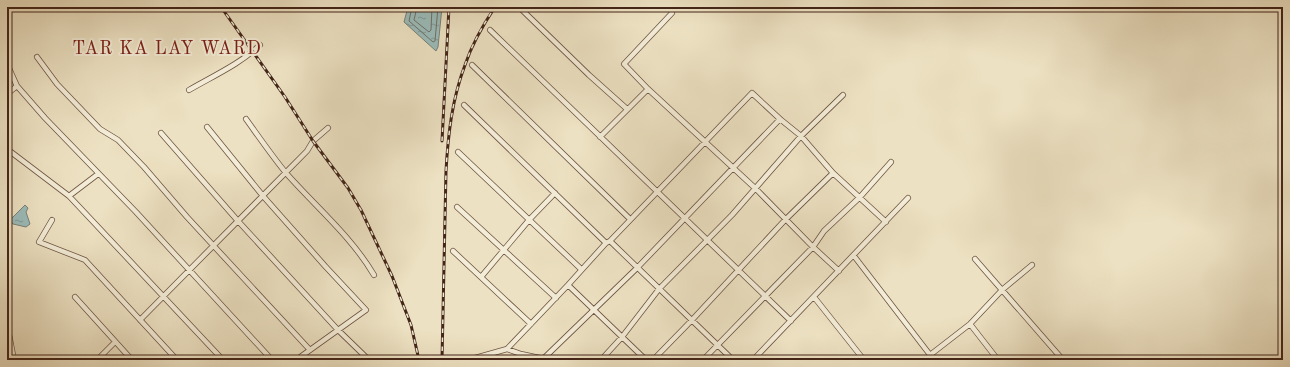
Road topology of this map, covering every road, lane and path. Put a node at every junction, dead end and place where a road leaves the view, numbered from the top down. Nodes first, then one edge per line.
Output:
1 (519, 7) edge
2 (672, 13) dead end
3 (490, 30) dead end
4 (260, 45) dead end
5 (37, 57) dead end
6 (7, 64) edge
7 (472, 65) dead end
8 (17, 86) junction
9 (648, 89) junction
10 (189, 90) dead end
11 (7, 94) edge
12 (843, 95) dead end
13 (464, 105) dead end
14 (627, 109) junction
15 (246, 119) dead end
16 (780, 119) junction
17 (207, 127) dead end
18 (328, 128) dead end
19 (161, 133) dead end
20 (801, 136) junction
21 (600, 137) junction
22 (706, 142) junction
23 (7, 149) edge
24 (458, 152) dead end
25 (891, 162) dead end
26 (733, 168) junction
27 (286, 172) junction
28 (833, 173) junction
29 (98, 174) junction
30 (756, 189) junction
31 (657, 191) junction
32 (555, 193) junction
33 (69, 196) junction
34 (263, 196) junction
35 (860, 197) junction
36 (908, 198) dead end
37 (457, 207) dead end
38 (630, 219) junction
39 (685, 219) junction
40 (52, 220) dead end
41 (529, 220) junction
42 (785, 220) junction
43 (238, 221) junction
44 (886, 222) junction
45 (708, 240) junction
46 (608, 242) junction
47 (214, 245) junction
48 (813, 247) junction
49 (504, 250) junction
50 (453, 251) dead end
51 (854, 256) junction
52 (975, 259) dead end
53 (1032, 265) dead end
54 (637, 268) junction
55 (581, 269) junction
56 (189, 270) junction
57 (739, 270) junction
58 (839, 271) junction
59 (374, 275) dead end
60 (481, 277) junction
61 (568, 285) junction
62 (660, 289) junction
63 (1002, 290) junction
64 (163, 296) junction
65 (765, 296) junction
66 (75, 297) dead end
67 (814, 297) junction
68 (556, 298) junction
69 (594, 310) junction
70 (140, 320) junction
71 (692, 320) junction
72 (791, 321) junction
73 (7, 324) edge
74 (531, 324) junction
75 (970, 324) junction
76 (338, 330) junction
77 (622, 337) junction
78 (116, 342) junction
79 (717, 345) junction
80 (507, 349) junction
81 (310, 350) junction
82 (521, 354) junction
83 (932, 358) edge
84 (543, 359) junction
85 (14, 360) edge
86 (97, 360) edge
87 (132, 360) edge
88 (177, 360) edge
89 (223, 360) edge
90 (272, 360) edge
91 (296, 360) edge
92 (369, 360) edge
93 (468, 360) edge
94 (520, 360) edge
95 (549, 360) edge
96 (600, 360) edge
97 (646, 360) edge
98 (653, 360) edge
99 (702, 360) edge
100 (733, 360) edge
101 (753, 360) edge
102 (864, 360) edge
103 (998, 360) edge
104 (1063, 360) edge

1 - 14 street
2 - 9 street
3 - 21 street
4 - 10 street
5 - 47 street
6 - 8 street
7 - 38 street
8 - 11 street
8 - 29 street
9 - 14 street
9 - 22 street
12 - 20 street
13 - 32 street
14 - 21 street
15 - 27 street
16 - 20 street
16 - 22 street
16 - 26 street
17 - 34 street
18 - 27 street
19 - 43 street
20 - 28 street
20 - 30 street
21 - 31 street
22 - 26 street
22 - 31 street
23 - 33 street
24 - 41 street
25 - 35 street
26 - 30 street
26 - 39 street
27 - 34 street
27 - 59 street
28 - 35 street
28 - 42 street
29 - 33 street
29 - 56 street
30 - 42 street
30 - 45 street
31 - 38 street
31 - 39 street
32 - 41 street
32 - 46 street
33 - 64 street
34 - 43 street
34 - 76 street
35 - 44 street
35 - 48 street
36 - 44 street
37 - 49 street
38 - 46 street
39 - 45 street
39 - 54 street
40 - 70 street
41 - 49 street
41 - 55 street
42 - 48 street
42 - 57 street
43 - 47 street
43 - 76 street
44 - 51 street
45 - 57 street
45 - 62 street
46 - 54 street
46 - 55 street
47 - 56 street
47 - 81 street
48 - 58 street
48 - 65 street
49 - 60 street
49 - 68 street
50 - 60 street
51 - 58 street
51 - 83 street
52 - 63 street
53 - 63 street
54 - 62 street
54 - 69 street
55 - 61 street
56 - 64 street
56 - 90 street
57 - 65 street
57 - 71 street
58 - 67 street
60 - 74 street
61 - 68 street
61 - 69 street
62 - 71 street
62 - 77 street
63 - 75 street
63 - 104 street
64 - 70 street
64 - 89 street
65 - 72 street
65 - 79 street
66 - 78 street
67 - 72 street
67 - 102 street
68 - 74 street
69 - 77 street
69 - 84 street
70 - 88 street
71 - 79 street
71 - 98 street
72 - 101 street
73 - 85 street
74 - 80 street
75 - 83 street
75 - 103 street
76 - 81 street
76 - 92 street
77 - 96 street
77 - 97 street
78 - 86 street
78 - 87 street
79 - 99 street
79 - 100 street
80 - 82 street
80 - 93 street
81 - 91 street
82 - 84 street
82 - 94 street
84 - 95 street

